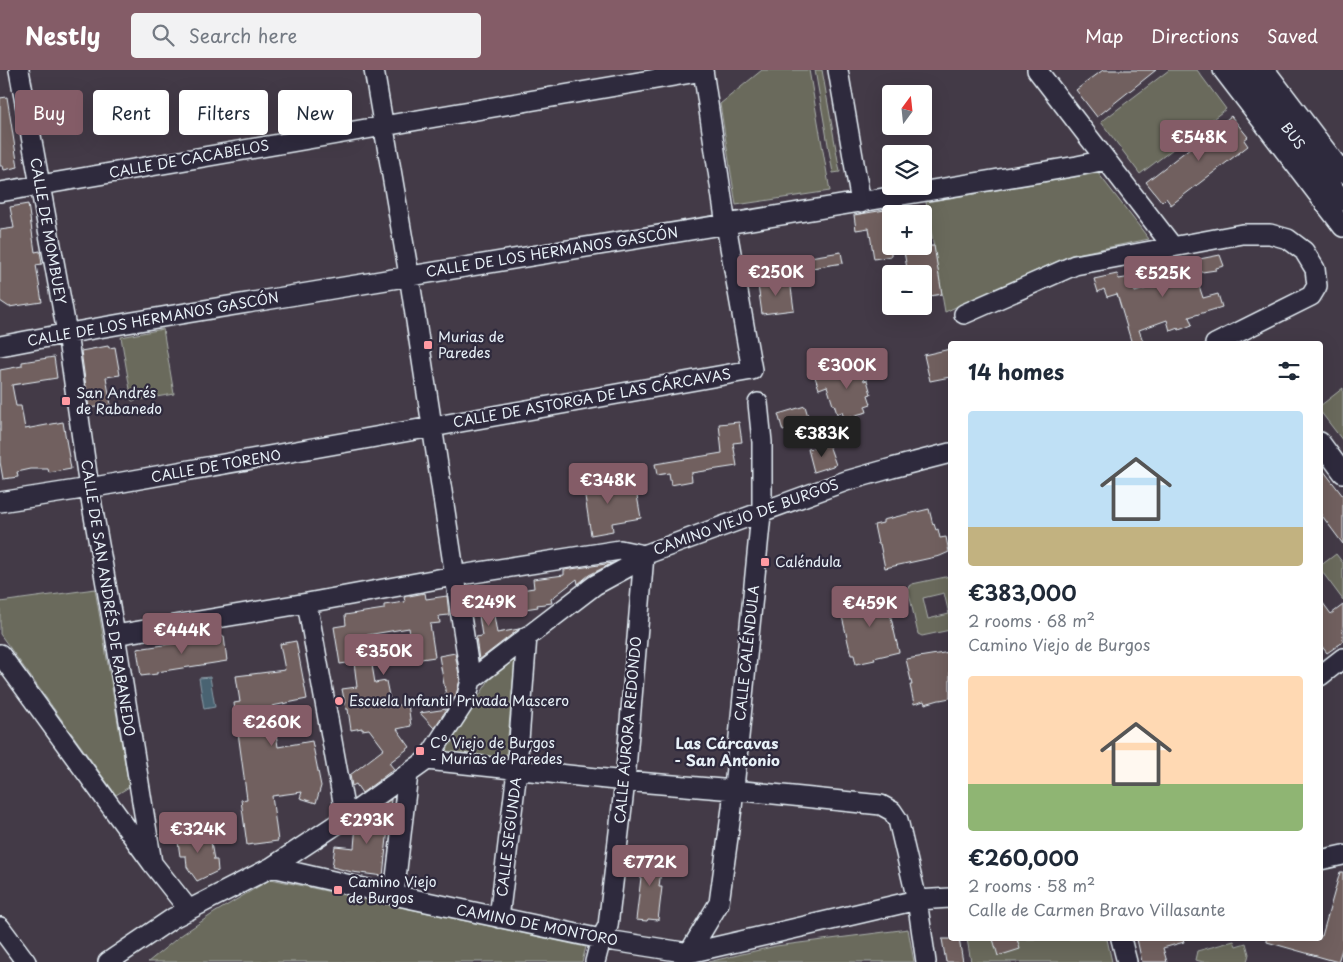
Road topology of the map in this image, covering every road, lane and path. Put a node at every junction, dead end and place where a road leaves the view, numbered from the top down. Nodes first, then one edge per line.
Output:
1 (19, 70) edge
2 (374, 70) edge
3 (703, 70) edge
4 (838, 70) edge
5 (1037, 70) edge
6 (1223, 70) edge
7 (1244, 70) edge
8 (1265, 70) edge
9 (384, 126) junction
10 (1105, 160) junction
11 (1343, 172) edge
12 (39, 185) junction
13 (0, 192) edge
14 (1343, 201) edge
15 (861, 203) junction
16 (726, 225) junction
17 (1343, 227) edge
18 (1173, 247) junction
19 (409, 275) junction
20 (964, 314) dead end
21 (67, 333) junction
22 (1241, 338) edge
23 (1228, 341) edge
24 (0, 346) edge
25 (758, 403) dead end
26 (431, 427) junction
27 (1323, 448) edge
28 (948, 454) edge
29 (1343, 473) edge
30 (89, 488) junction
31 (0, 502) edge
32 (761, 511) junction
33 (644, 554) junction
34 (454, 576) junction
35 (307, 603) junction
36 (115, 635) junction
37 (528, 636) junction
38 (0, 654) edge
39 (1343, 658) edge
40 (1323, 674) edge
41 (471, 680) junction
42 (427, 760) junction
43 (516, 771) junction
44 (408, 774) junction
45 (625, 781) junction
46 (734, 790) junction
47 (346, 818) junction
48 (1343, 855) edge
49 (1323, 859) edge
50 (152, 863) junction
51 (272, 867) junction
52 (394, 895) junction
53 (948, 898) edge
54 (917, 900) junction
55 (181, 914) junction
56 (499, 918) junction
57 (0, 927) edge
58 (601, 939) junction
59 (1122, 941) edge
60 (689, 957) edge
61 (26, 962) edge
62 (108, 962) edge
63 (130, 962) edge
64 (595, 962) edge
65 (926, 962) edge
66 (1127, 962) edge

1 - 12 street, CALLE DE MOMBUEY
2 - 9 street
3 - 9 street, CALLE DE CACABELOS
3 - 16 street
4 - 15 street
5 - 10 street
6 - 17 street
7 - 14 street, BUS
8 - 11 street
9 - 12 street, CALLE DE CACABELOS
9 - 19 street
10 - 15 street, CALLE DE LOS HERMANOS GASCÓN
10 - 18 street
12 - 13 street, CALLE DE CACABELOS
12 - 21 street, CALLE DE MOMBUEY
15 - 16 street, CALLE DE LOS HERMANOS GASCÓN
16 - 19 street, CALLE DE LOS HERMANOS GASCÓN
16 - 26 street, CALLE DE ASTORGA DE LAS CÁRCAVAS
18 - 20 street
18 - 22 street
19 - 21 street, CALLE DE LOS HERMANOS GASCÓN
19 - 26 street
21 - 24 street, CALLE DE LOS HERMANOS GASCÓN
21 - 30 street, CALLE DE SAN ANDRÉS DE RABANEDO
22 - 23 street
25 - 32 street, CALLE CALÉNDULA
26 - 30 street, CALLE DE TORENO
26 - 34 street
27 - 29 street
28 - 32 street, CAMINO VIEJO DE BURGOS
30 - 31 street, CALLE DE TORENO
30 - 36 street, CALLE DE SAN ANDRÉS DE RABANEDO
32 - 33 street, CAMINO VIEJO DE BURGOS
32 - 46 street, CALLE CALÉNDULA
33 - 34 street
33 - 37 street, CAMINO VIEJO DE BURGOS
33 - 45 street, CALLE AURORA REDONDO
34 - 35 street
34 - 41 street
35 - 36 street
35 - 47 street
36 - 50 street, CALLE DE SAN ANDRÉS DE RABANEDO
37 - 41 street, CAMINO VIEJO DE BURGOS
37 - 43 street, CALLE SEGUNDA
38 - 50 street
39 - 40 street
41 - 42 street
42 - 43 street
42 - 44 street
43 - 45 street
43 - 56 street, CALLE SEGUNDA
44 - 47 street
44 - 52 street
45 - 46 street
45 - 58 street, CALLE AURORA REDONDO
46 - 54 street
46 - 60 street, CALLE CALÉNDULA
47 - 51 street
48 - 49 street
50 - 55 street
51 - 52 street, CAMINO DE MONTORO
51 - 55 street
52 - 56 street, CAMINO DE MONTORO
53 - 54 street, CAMINO DE MONTORO
54 - 60 street, CAMINO DE MONTORO
54 - 65 street
55 - 62 street
55 - 63 street
56 - 58 street, CAMINO DE MONTORO
57 - 61 street
58 - 60 street, CAMINO DE MONTORO
58 - 64 street, CALLE AURORA REDONDO
59 - 66 street

